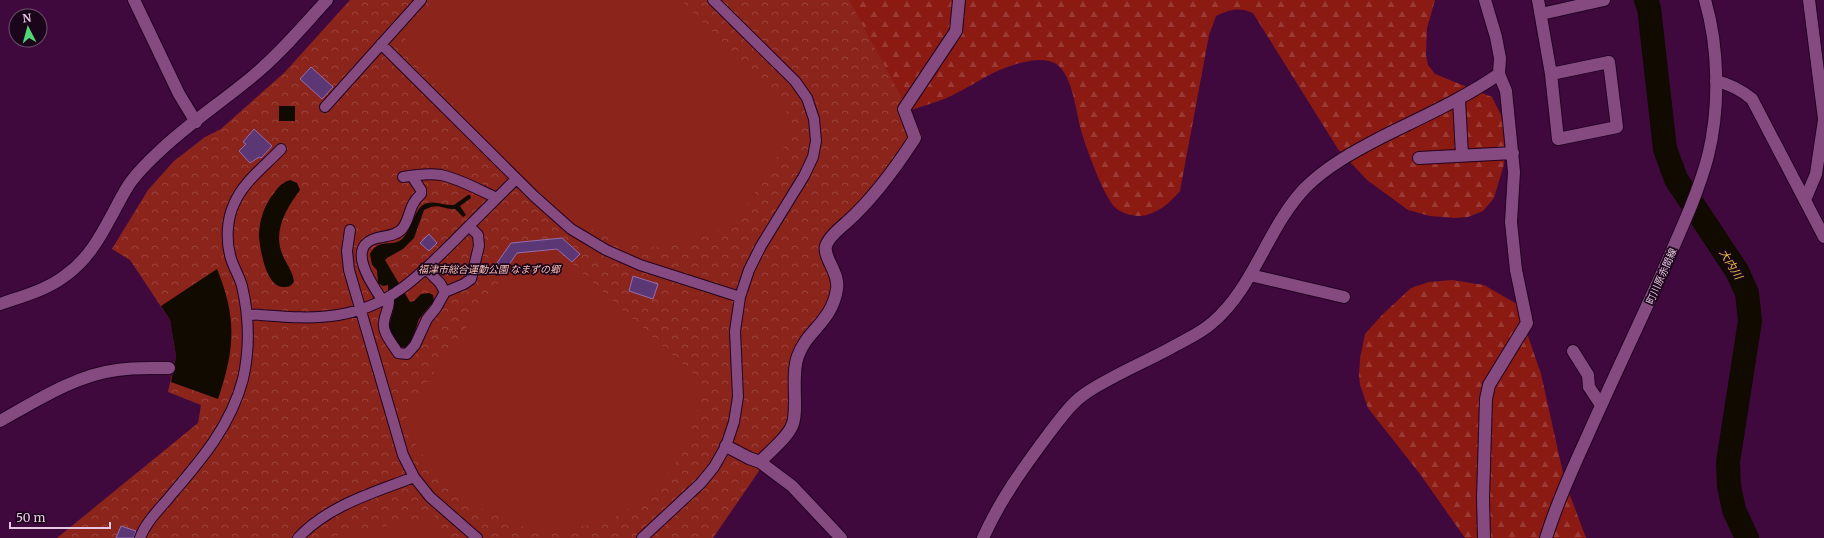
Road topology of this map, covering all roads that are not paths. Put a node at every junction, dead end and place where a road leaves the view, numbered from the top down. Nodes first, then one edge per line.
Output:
1 (134, 0) edge
2 (326, 0) edge
3 (421, 0) edge
4 (713, 0) edge
5 (959, 0) edge
6 (1485, 0) edge
7 (1538, 0) edge
8 (1604, 0) edge
9 (1705, 0) edge
10 (1809, 0) edge
11 (1541, 14) junction
12 (381, 44) junction
13 (1499, 74) junction
14 (1551, 74) junction
15 (1716, 81) junction
16 (1459, 99) junction
17 (325, 107) dead end
18 (1824, 119) edge
19 (196, 122) junction
20 (282, 150) dead end
21 (1513, 153) junction
22 (1462, 156) junction
23 (1419, 158) dead end
24 (516, 179) junction
25 (497, 198) junction
26 (1805, 200) junction
27 (469, 226) junction
28 (350, 230) dead end
29 (1824, 237) edge
30 (426, 269) junction
31 (1250, 274) junction
32 (445, 292) junction
33 (740, 297) junction
34 (1344, 297) dead end
35 (386, 299) junction
36 (0, 304) edge
37 (361, 311) junction
38 (247, 314) junction
39 (1574, 351) dead end
40 (169, 368) dead end
41 (1601, 405) junction
42 (0, 421) edge
43 (726, 446) junction
44 (760, 462) junction
45 (414, 477) junction
46 (140, 538) edge
47 (298, 538) edge
48 (477, 538) edge
49 (642, 538) edge
50 (841, 538) edge
51 (983, 538) edge
52 (1484, 538) edge
53 (1546, 538) edge

1 - 19 street
2 - 19 street
3 - 12 street
4 - 33 street
5 - 44 street
6 - 13 street
7 - 11 street
8 - 11 street
9 - 15 street, 町川原赤間線
10 - 18 street
11 - 14 street
12 - 17 street
12 - 24 street
13 - 16 street
13 - 21 street
14 - 14 street
15 - 26 street
15 - 41 street, 町川原赤間線
16 - 22 street
16 - 31 street
18 - 26 street
19 - 36 street
20 - 38 street
21 - 22 street
21 - 52 street
22 - 23 street
24 - 25 street
24 - 33 street
25 - 27 street
25 - 35 street
26 - 29 street
27 - 30 street
27 - 32 street
28 - 37 street
30 - 32 street
30 - 35 street
31 - 34 street
31 - 51 street
32 - 35 street
33 - 43 street
35 - 37 street
37 - 38 street
37 - 45 street
38 - 46 street
39 - 41 street
40 - 42 street
41 - 53 street, 町川原赤間線
43 - 44 street
43 - 49 street
44 - 50 street
45 - 47 street
45 - 48 street

